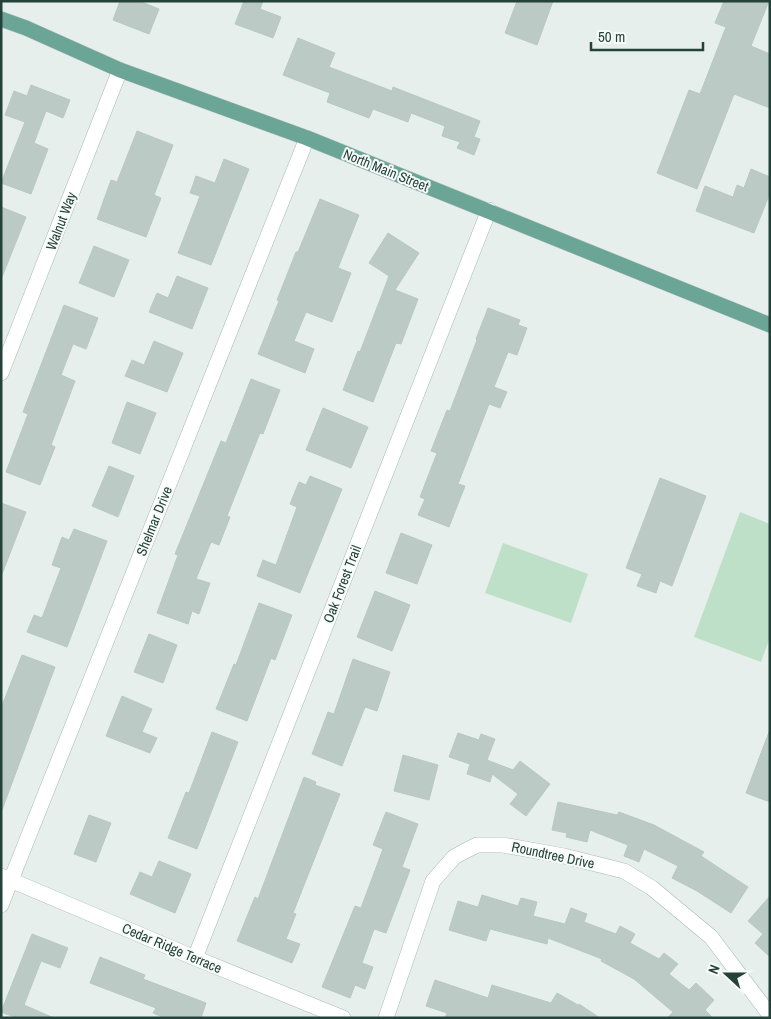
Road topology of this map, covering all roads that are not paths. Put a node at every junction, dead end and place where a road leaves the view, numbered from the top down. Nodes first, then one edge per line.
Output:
1 (1, 19) edge
2 (120, 70) junction
3 (307, 138) junction
4 (489, 210) junction
5 (770, 325) edge
6 (1, 373) edge
7 (6, 878) edge
8 (1, 905) edge
9 (195, 958) junction
10 (770, 1015) edge
11 (344, 1018) edge
12 (386, 1018) edge

1 - 2 main road, North Main Street
2 - 3 main road, North Main Street
2 - 6 street, Walnut Way
3 - 4 main road, North Main Street
3 - 7 street, Shelmar Drive
4 - 5 main road, North Main Street
4 - 9 street, Oak Forest Trail
7 - 8 street, Shelmar Drive
7 - 9 street, Cedar Ridge Terrace
9 - 11 street, Cedar Ridge Terrace
10 - 12 street, Roundtree Drive

